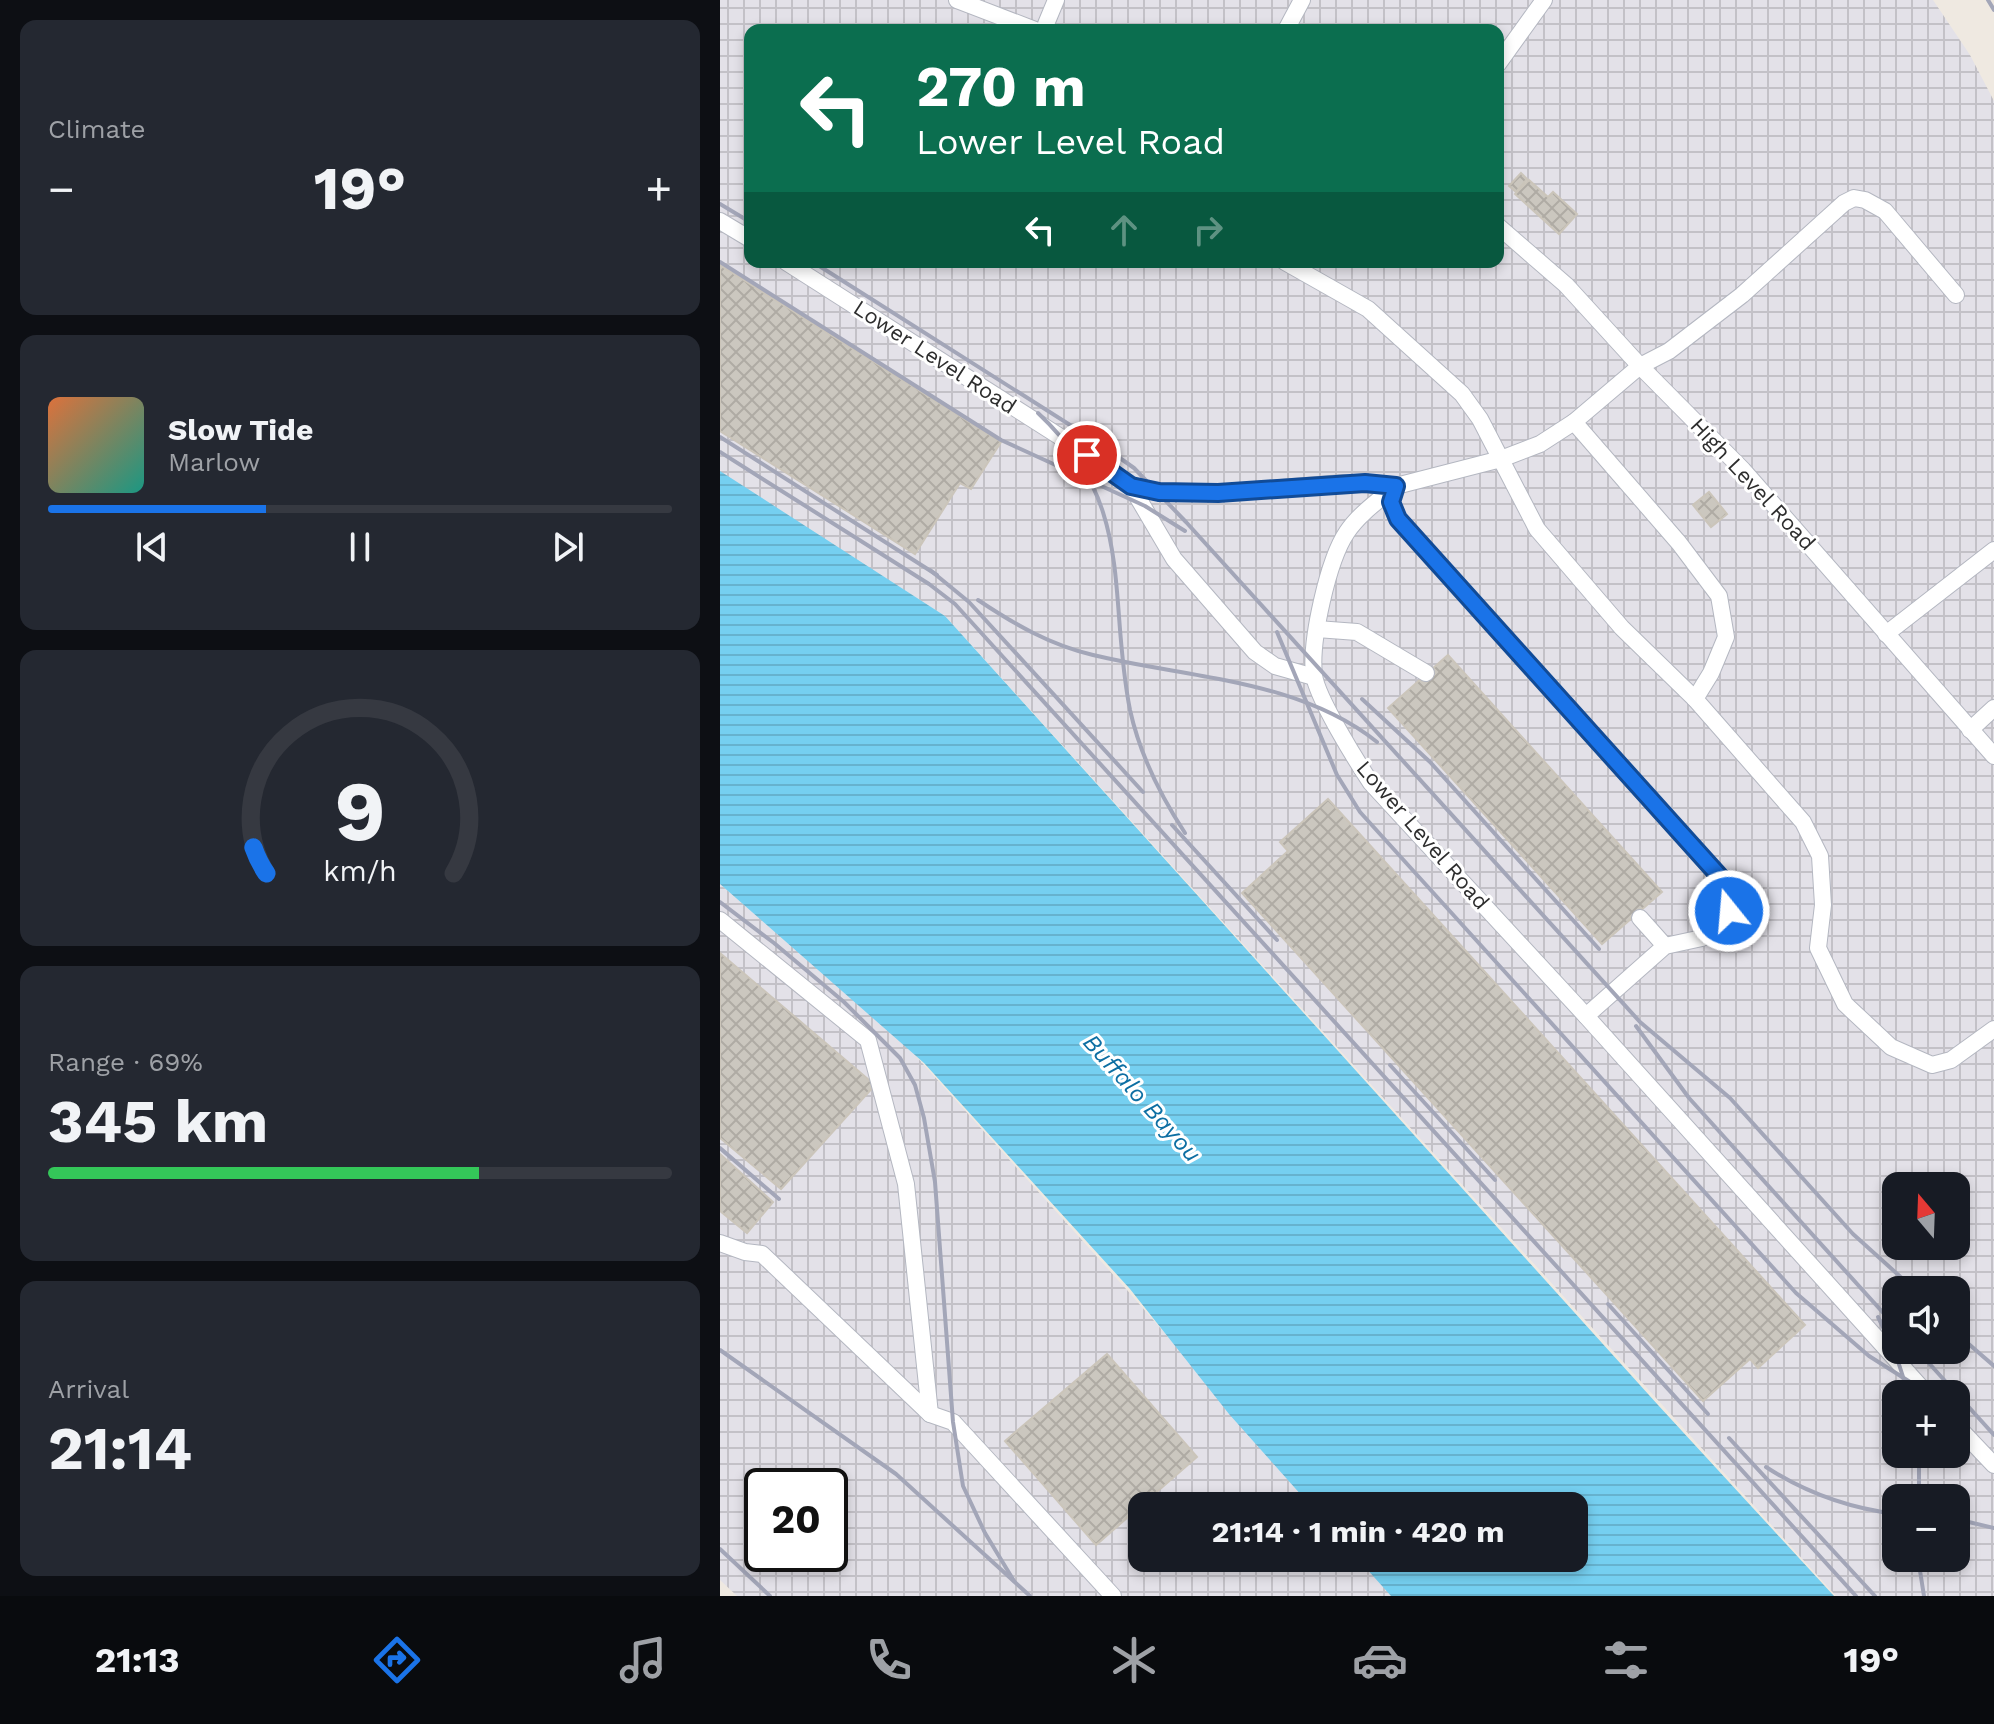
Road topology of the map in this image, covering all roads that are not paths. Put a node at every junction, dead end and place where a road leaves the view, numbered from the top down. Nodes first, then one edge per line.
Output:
1 (957, 0) edge
2 (1056, 0) edge
3 (1302, 0) edge
4 (1544, 0) edge
5 (1031, 24) edge
6 (1042, 24) edge
7 (1289, 24) edge
8 (1504, 56) edge
9 (720, 221) edge
10 (1504, 231) edge
11 (744, 235) edge
12 (795, 268) edge
13 (1296, 268) edge
14 (1956, 295) dead end
15 (1640, 366) junction
16 (1574, 422) junction
17 (1501, 459) junction
18 (1131, 486) junction
19 (1396, 486) junction
20 (1994, 550) edge
21 (1317, 629) junction
22 (1886, 634) junction
23 (1426, 673) dead end
24 (1314, 677) junction
25 (1695, 699) junction
26 (1994, 708) edge
27 (1970, 730) junction
28 (1994, 756) edge
29 (1640, 918) dead end
30 (720, 920) edge
31 (1665, 946) junction
32 (1586, 1016) junction
33 (1994, 1029) edge
34 (720, 1243) edge
35 (1914, 1380) edge
36 (930, 1414) junction
37 (1970, 1440) edge
38 (1994, 1465) edge
39 (1113, 1596) edge

1 - 5 lane
2 - 6 lane
3 - 7 lane
4 - 8 lane
9 - 11 lane
10 - 15 lane, High Level Road
12 - 18 lane, Lower Level Road
13 - 17 lane
14 - 15 lane
15 - 16 lane
15 - 22 lane, High Level Road
16 - 17 lane
16 - 25 lane
17 - 19 lane
17 - 25 lane
18 - 19 lane, Lower Level Road
18 - 24 lane
19 - 21 lane
19 - 31 lane
20 - 22 lane
21 - 23 lane
21 - 24 lane
22 - 27 lane, High Level Road
24 - 32 lane, Lower Level Road
25 - 33 lane
26 - 27 lane
27 - 28 lane, High Level Road
29 - 31 lane
30 - 36 lane
31 - 32 lane
32 - 35 lane, Lower Level Road
34 - 36 lane
36 - 39 lane
37 - 38 lane

